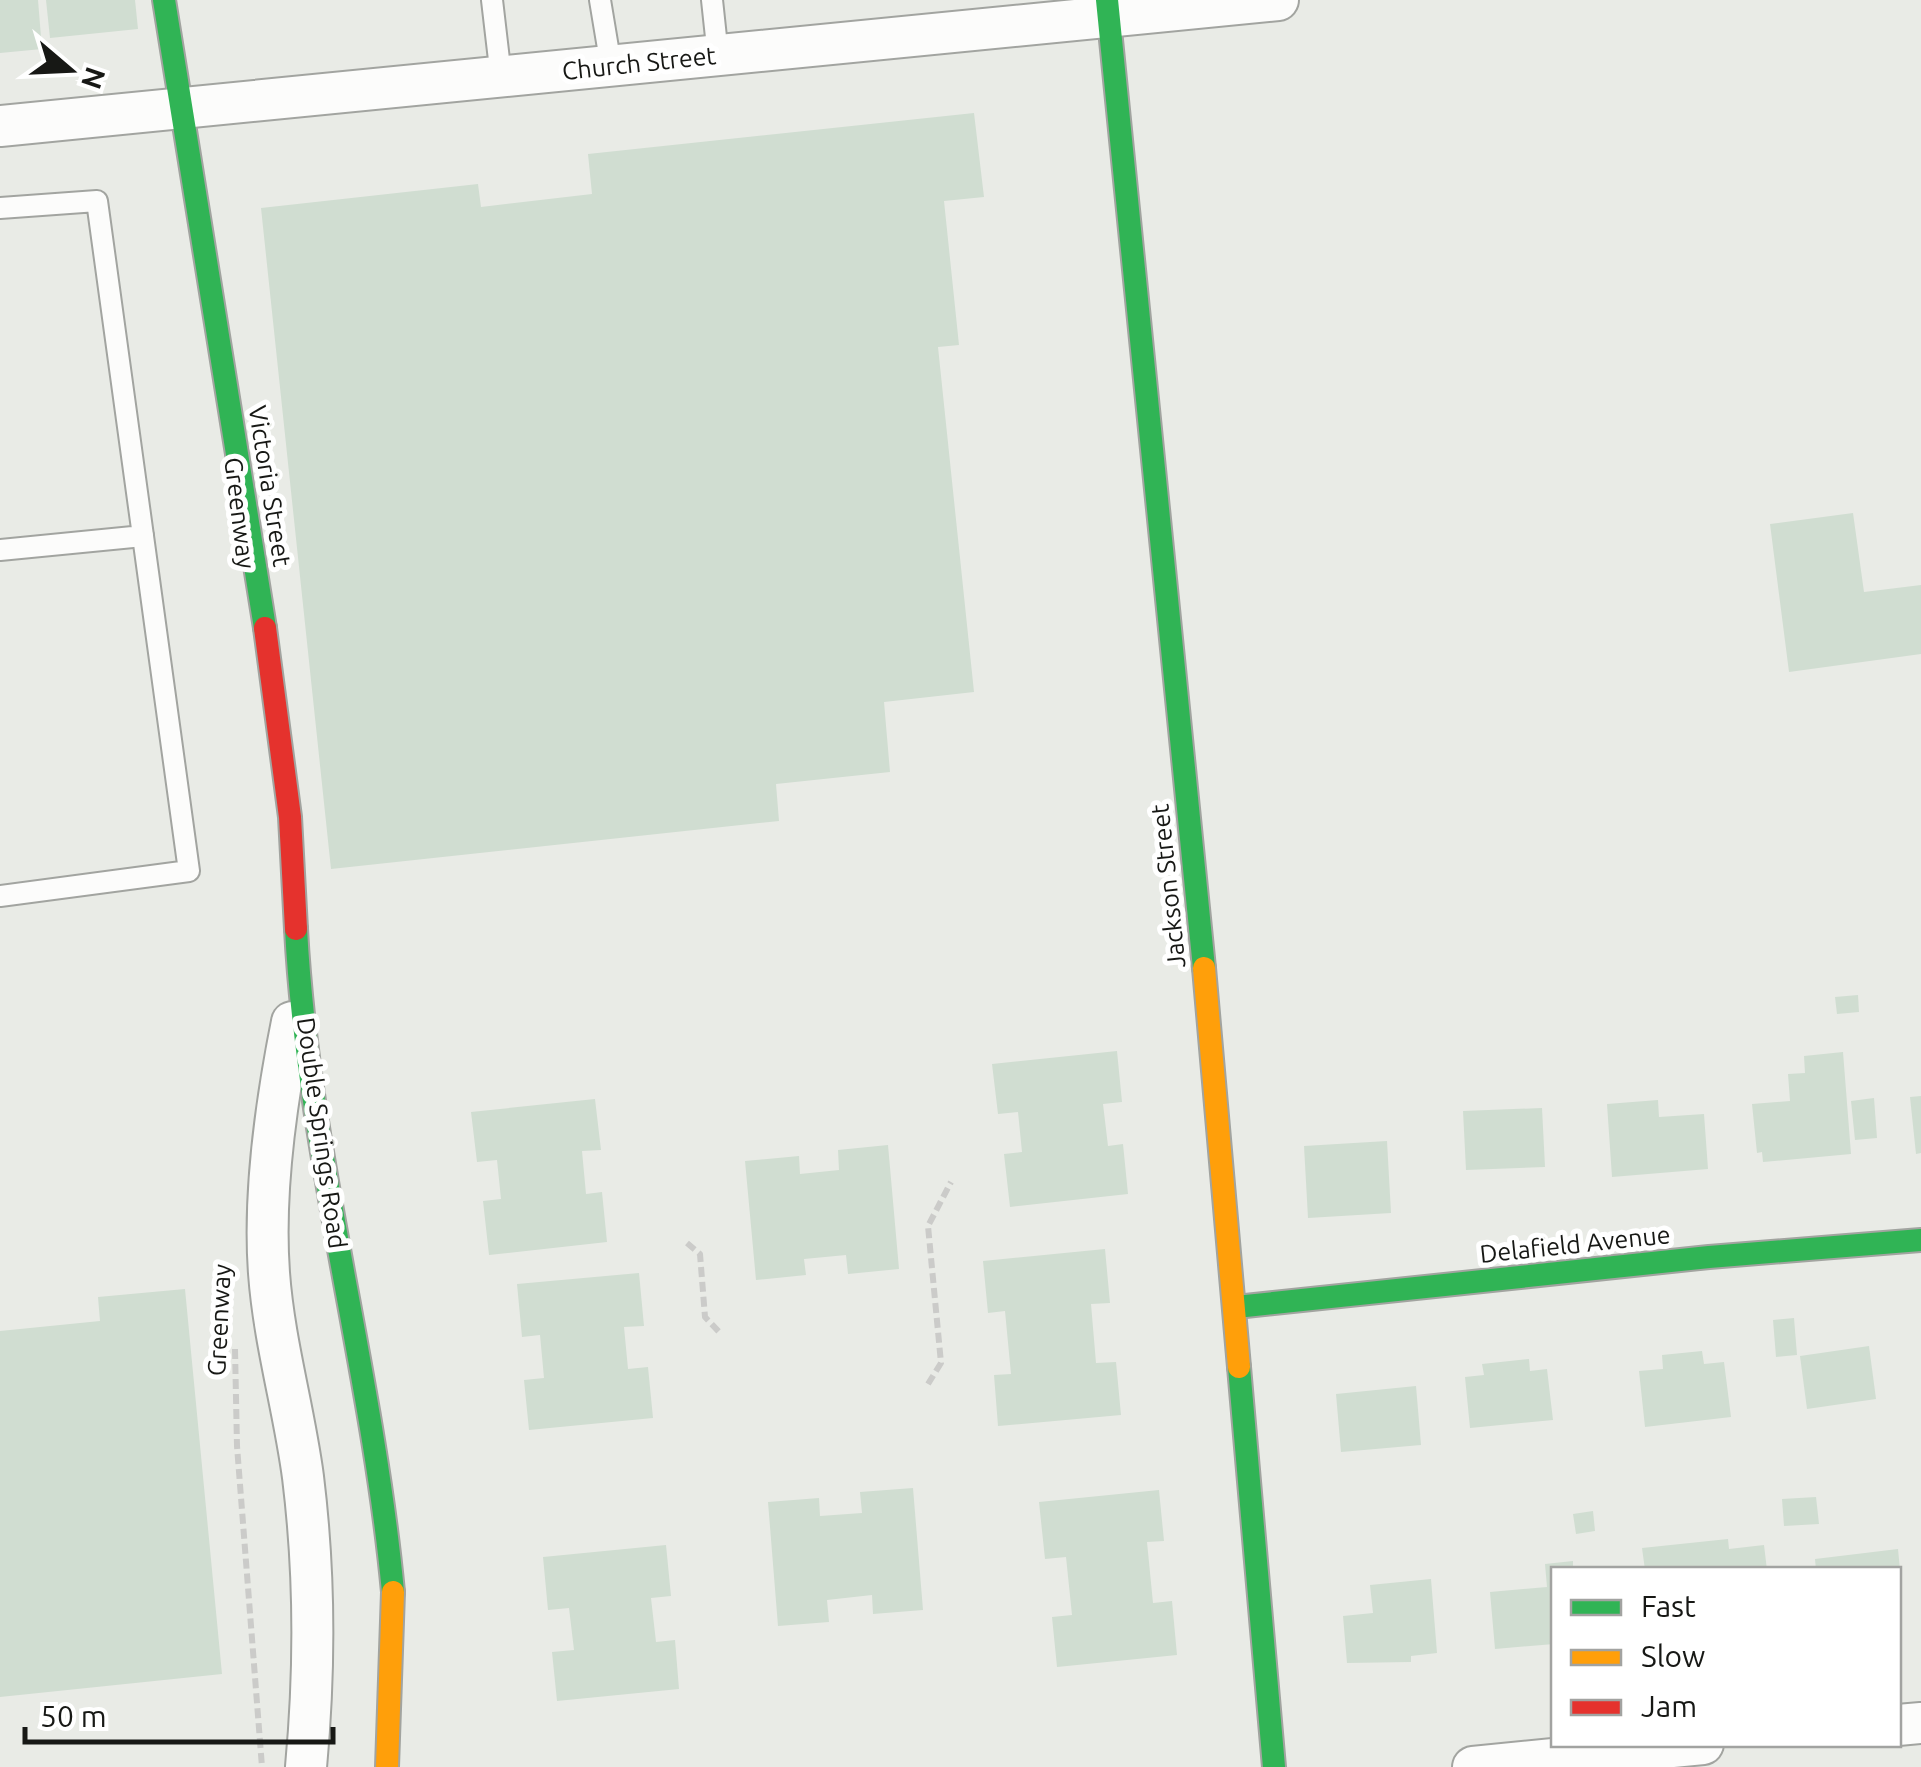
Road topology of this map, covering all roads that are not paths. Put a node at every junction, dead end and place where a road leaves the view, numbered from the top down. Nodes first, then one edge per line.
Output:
1 (164, 0) edge
2 (492, 0) edge
3 (600, 0) edge
4 (712, 0) edge
5 (1278, 0) edge
6 (1108, 9) edge
7 (718, 56) junction
8 (610, 66) junction
9 (501, 77) junction
10 (180, 108) junction
11 (0, 126) edge
12 (0, 208) edge
13 (143, 536) junction
14 (0, 550) edge
15 (0, 896) edge
16 (299, 984) junction
17 (1921, 1240) edge
18 (1236, 1307) junction
19 (1673, 1747) edge
20 (306, 1767) edge
21 (388, 1767) edge
22 (1274, 1767) edge
23 (1473, 1767) edge

1 - 10 street, Victoria Street
2 - 9 lane
3 - 8 lane
4 - 7 lane
5 - 6 street, Church Street
6 - 7 street, Church Street
6 - 18 street, Jackson Street
7 - 8 street, Church Street
8 - 9 street, Church Street
9 - 10 street, Church Street
10 - 11 street, Church Street
10 - 16 street, Victoria Street
12 - 13 lane
13 - 14 lane
13 - 15 lane
16 - 20 street, Double Springs Road
16 - 21 street, Double Springs Road
17 - 18 street, Delafield Avenue
18 - 22 street, Jackson Street
19 - 23 street

